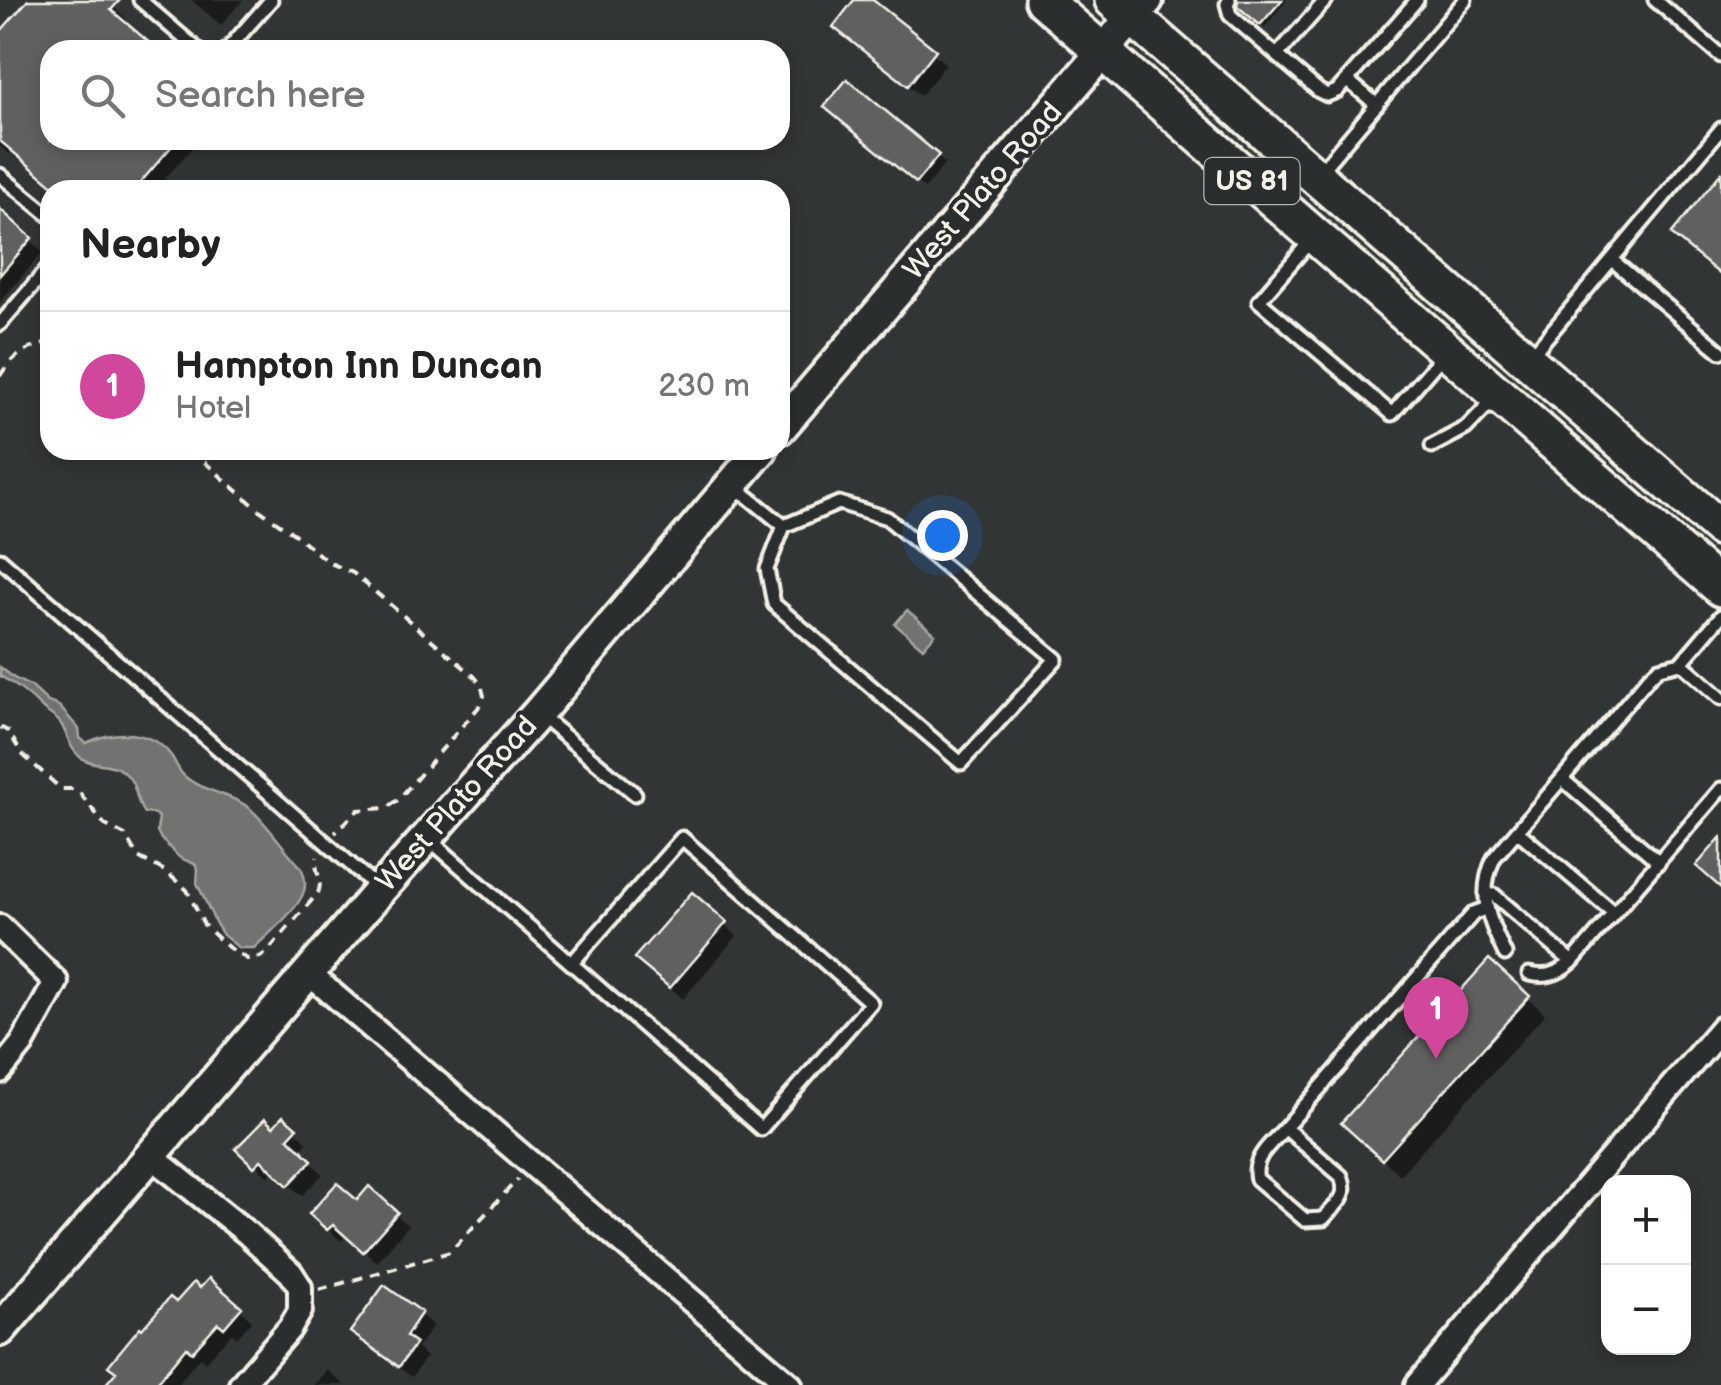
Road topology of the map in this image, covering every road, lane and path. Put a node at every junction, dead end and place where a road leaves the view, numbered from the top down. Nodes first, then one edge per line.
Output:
1 (140, 0) edge
2 (271, 0) edge
3 (1043, 0) edge
4 (1229, 0) edge
5 (1326, 0) edge
6 (1417, 0) edge
7 (1465, 0) edge
8 (1655, 0) edge
9 (1131, 6) edge
10 (186, 40) edge
11 (236, 40) edge
12 (1102, 51) junction
13 (1278, 56) junction
14 (1721, 56) edge
15 (1348, 80) junction
16 (1377, 104) junction
17 (1721, 129) edge
18 (0, 174) edge
19 (1317, 176) junction
20 (40, 208) edge
21 (1315, 236) junction
22 (1612, 260) junction
23 (40, 278) edge
24 (0, 324) edge
25 (40, 346) edge
26 (1447, 350) junction
27 (1721, 352) edge
28 (1527, 361) junction
29 (0, 376) edge
30 (1498, 394) junction
31 (790, 416) edge
32 (1432, 446) dead end
33 (202, 460) edge
34 (752, 460) edge
35 (732, 484) junction
36 (784, 526) junction
37 (1721, 529) edge
38 (0, 559) edge
39 (1721, 588) edge
40 (1721, 616) edge
41 (1681, 663) junction
42 (1721, 698) edge
43 (538, 713) junction
44 (0, 727) edge
45 (1562, 779) junction
46 (1721, 789) edge
47 (635, 794) dead end
48 (1517, 831) junction
49 (335, 833) dead end
50 (426, 837) junction
51 (317, 856) dead end
52 (1658, 862) junction
53 (380, 890) junction
54 (1486, 894) junction
55 (1485, 909) junction
56 (1614, 913) junction
57 (0, 927) edge
58 (1504, 954) dead end
59 (1572, 962) junction
60 (572, 964) junction
61 (308, 972) junction
62 (1529, 974) dead end
63 (1721, 1030) edge
64 (0, 1072) edge
65 (1285, 1128) junction
66 (150, 1155) junction
67 (531, 1165) junction
68 (300, 1296) junction
69 (0, 1330) edge
70 (241, 1385) edge
71 (790, 1385) edge
72 (1417, 1385) edge

1 - 10 lane
2 - 11 lane
3 - 12 main road, US 81
4 - 13 lane
5 - 13 lane
6 - 15 lane
7 - 16 lane
8 - 14 lane
9 - 12 street, West Plato Road
9 - 19 main road, US 81
12 - 21 main road, US 81
12 - 31 street, West Plato Road
13 - 15 lane
15 - 16 lane
16 - 19 lane
17 - 22 lane
18 - 20 lane
19 - 28 main road, US 81
21 - 26 main road, US 81
21 - 26 lane
22 - 27 lane
22 - 28 lane
23 - 24 lane
25 - 29 path
26 - 30 main road, US 81
28 - 30 main road
28 - 37 main road, US 81
30 - 32 lane
30 - 39 main road, US 81
33 - 49 path
34 - 35 street, West Plato Road
35 - 36 lane
35 - 43 street, West Plato Road
36 - 36 lane
38 - 53 lane
40 - 41 lane
41 - 42 lane
41 - 45 lane
43 - 47 lane
43 - 50 street, West Plato Road
44 - 51 path
45 - 48 lane
45 - 52 lane
46 - 52 lane
48 - 54 lane
48 - 56 lane
50 - 53 street, West Plato Road
50 - 60 lane
52 - 56 lane
53 - 61 street, West Plato Road
54 - 55 lane
54 - 59 lane
55 - 58 lane
55 - 65 lane
56 - 59 lane
57 - 64 street
59 - 62 lane
60 - 60 lane
61 - 66 street, West Plato Road
61 - 67 street
63 - 72 street
65 - 65 lane
66 - 68 street
66 - 69 street, West Plato Road
67 - 68 path
67 - 71 street
68 - 70 street

